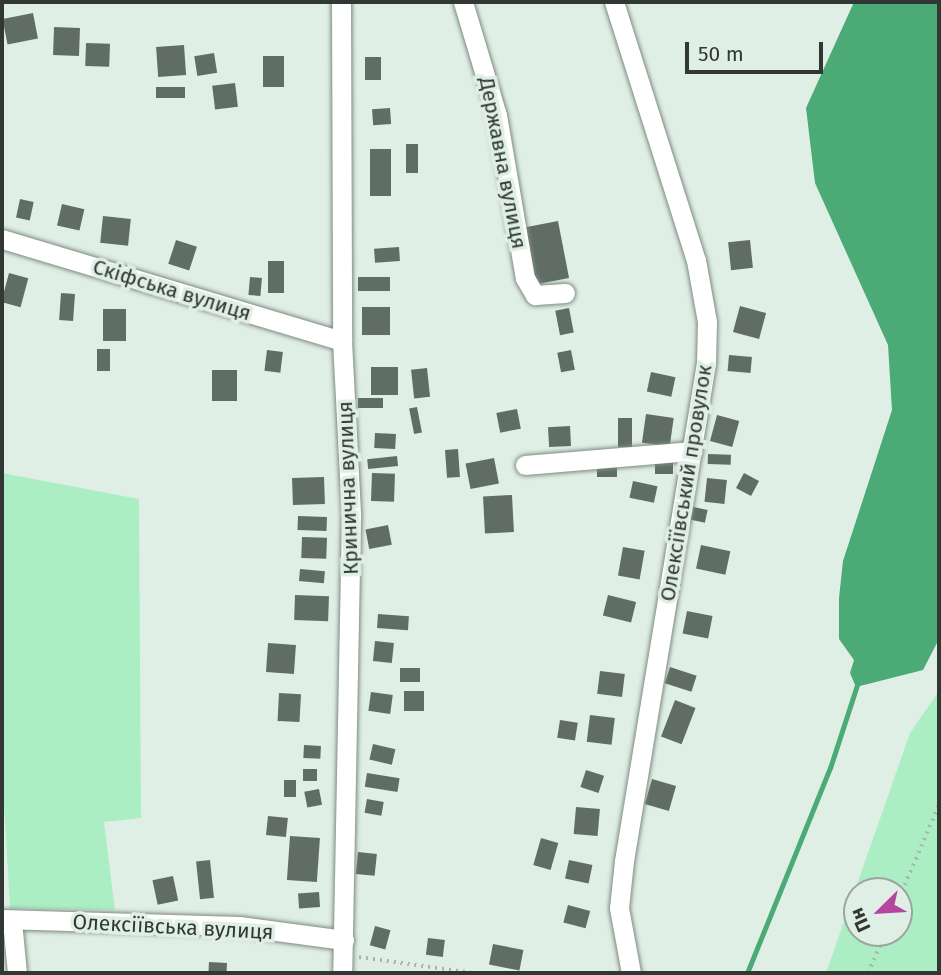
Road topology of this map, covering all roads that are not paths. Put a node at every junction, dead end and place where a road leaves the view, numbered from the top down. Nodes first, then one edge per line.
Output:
1 (341, 2) edge
2 (463, 2) edge
3 (614, 2) edge
4 (2, 239) edge
5 (565, 293) dead end
6 (342, 341) junction
7 (692, 451) junction
8 (525, 465) dead end
9 (7, 920) edge
10 (343, 956) edge
11 (17, 973) edge
12 (631, 973) edge

1 - 6 street, Кринична вулиця
2 - 5 street, Державна вулиця
3 - 7 street, Олексіївський провулок
4 - 6 street, Скіфська вулиця
6 - 10 street, Кринична вулиця
7 - 8 street
7 - 12 street, Олексіївський провулок
9 - 10 street, Олексіївська вулиця
9 - 11 street

